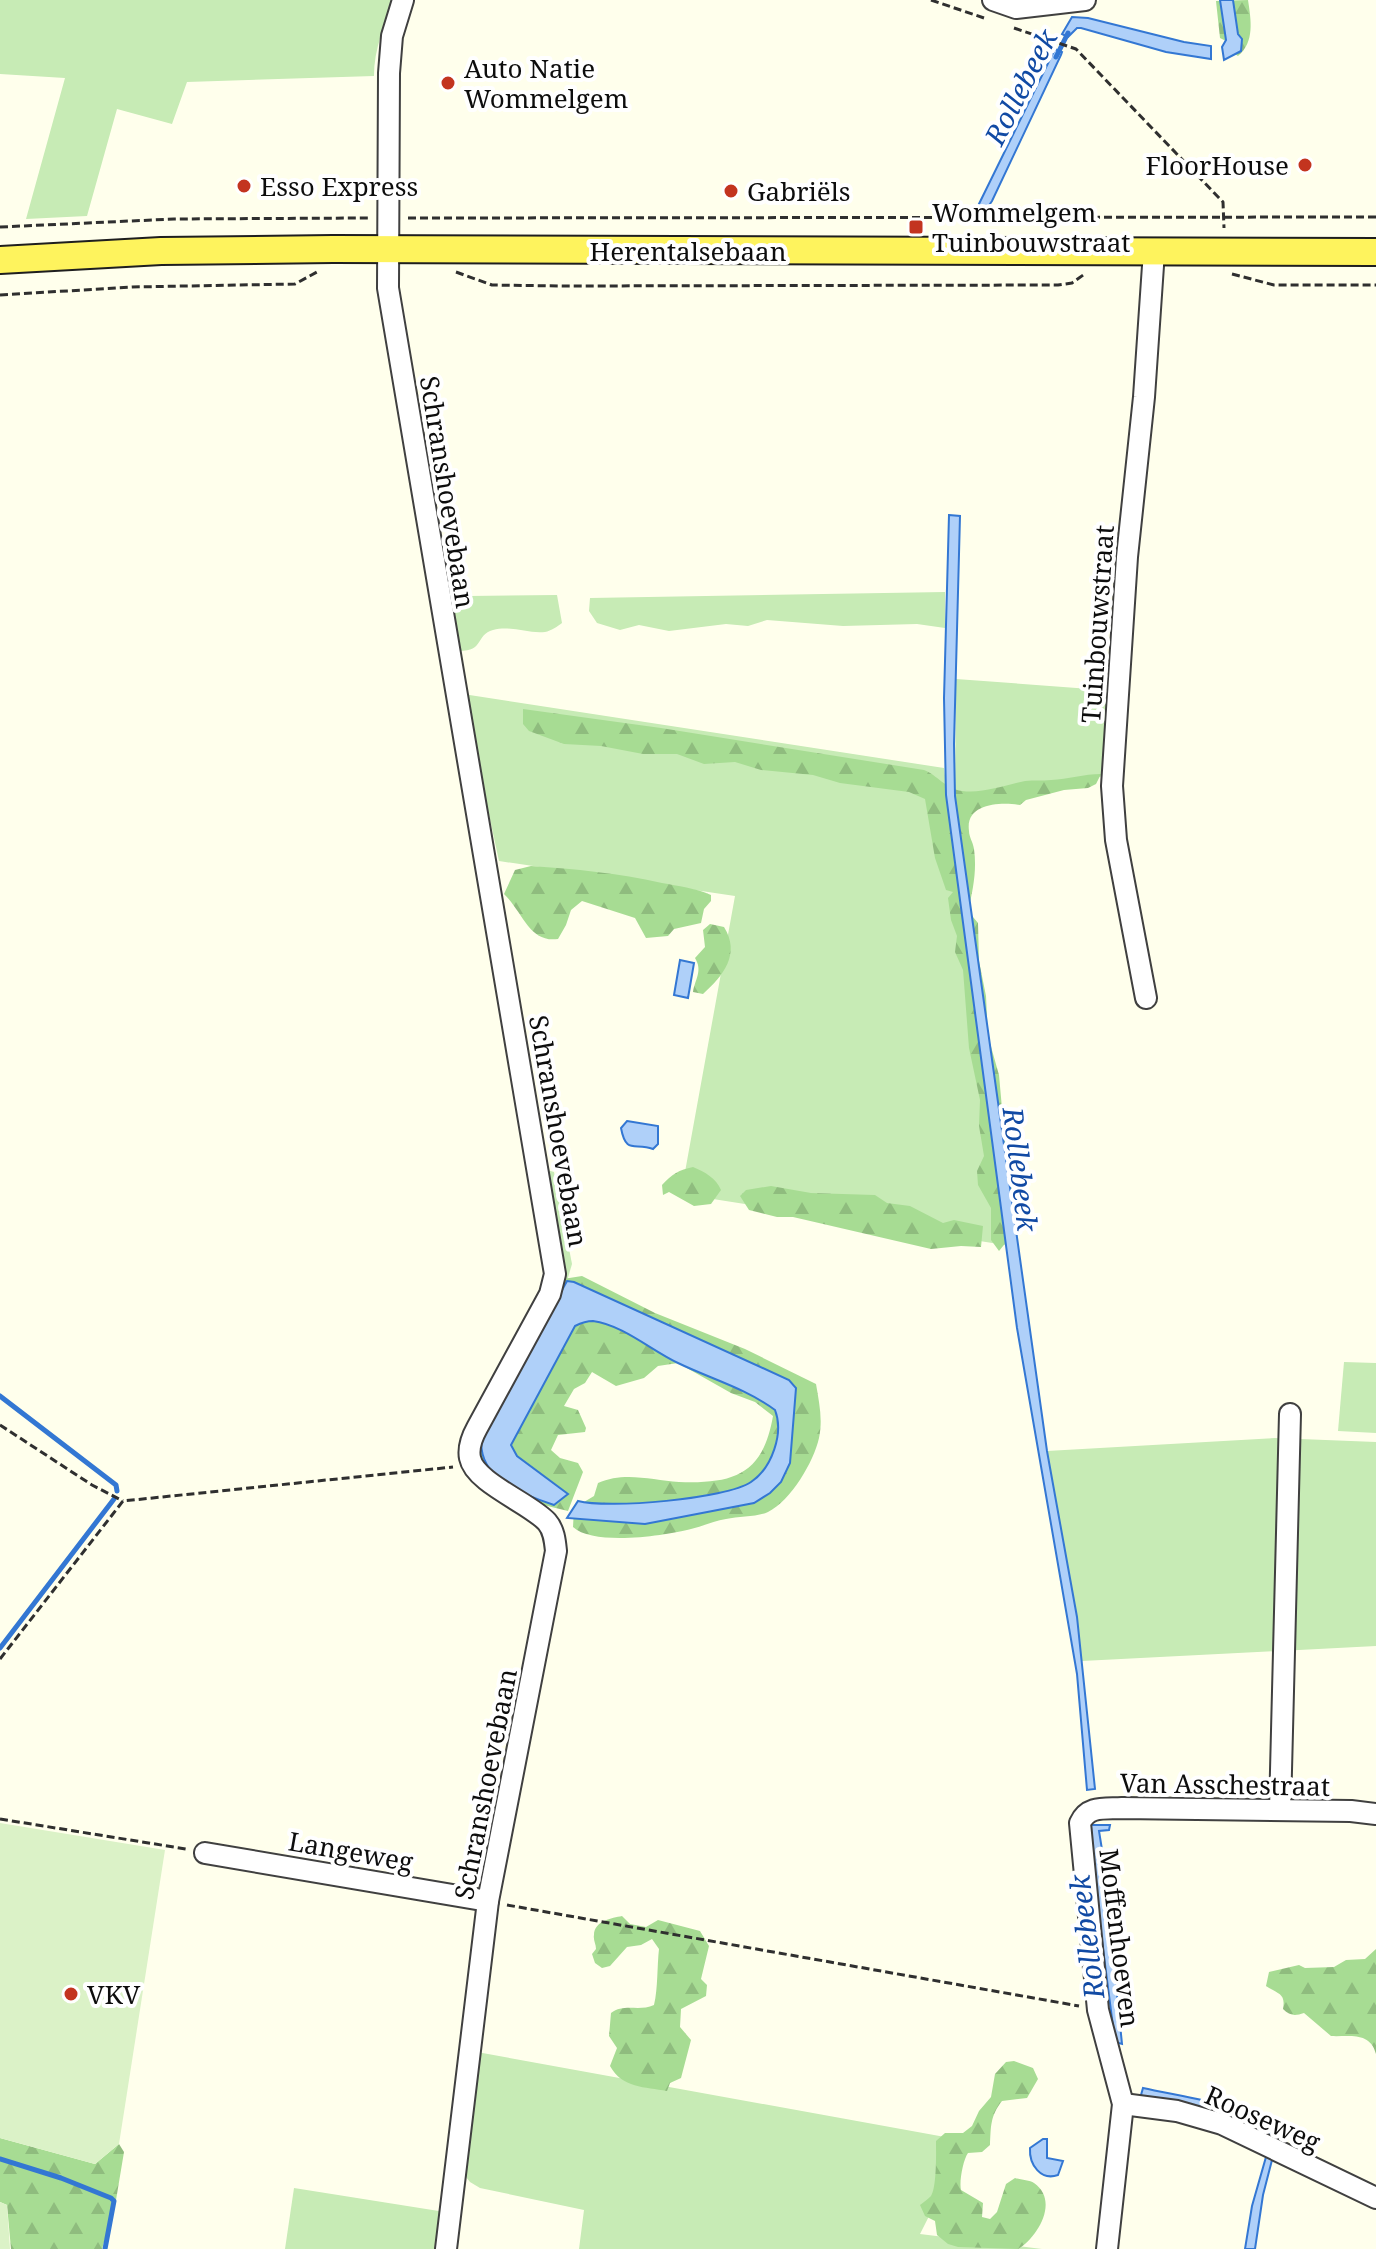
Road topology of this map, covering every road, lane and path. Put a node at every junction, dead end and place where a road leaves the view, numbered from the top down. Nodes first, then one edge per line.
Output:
1 (403, 0) edge
2 (993, 0) edge
3 (1085, 0) edge
4 (1063, 44) dead end
5 (1224, 217) junction
6 (1376, 217) edge
7 (390, 218) junction
8 (0, 227) edge
9 (390, 250) junction
10 (1154, 251) junction
11 (1376, 252) edge
12 (0, 260) edge
13 (1224, 262) junction
14 (325, 269) dead end
15 (446, 269) dead end
16 (1090, 270) dead end
17 (1376, 285) edge
18 (0, 295) edge
19 (1146, 998) dead end
20 (1290, 1414) dead end
21 (0, 1425) edge
22 (472, 1465) junction
23 (123, 1501) junction
24 (0, 1659) edge
25 (1280, 1810) junction
26 (1376, 1814) edge
27 (0, 1819) edge
28 (1080, 1823) joint
29 (205, 1853) joint
30 (488, 1901) junction
31 (1098, 2010) junction
32 (1123, 2104) junction
33 (1376, 2198) edge
34 (446, 2249) edge
35 (1107, 2249) edge

1 - 7 street, Schranshoevebaan
2 - 3 street
4 - 5 path
5 - 6 path
5 - 7 path
5 - 13 path
7 - 8 path
7 - 9 street, Schranshoevebaan
9 - 10 main road, Herentalsebaan
9 - 12 main road, Herentalsebaan
9 - 22 street, Schranshoevebaan
10 - 13 main road, Herentalsebaan
10 - 19 street, Tuinbouwstraat
11 - 13 main road, Herentalsebaan
13 - 17 path
14 - 18 path
15 - 16 path
20 - 25 street
21 - 23 path
22 - 23 path
22 - 30 street, Schranshoevebaan
23 - 24 path
25 - 26 street, Van Asschestraat
25 - 28 street, Van Asschestraat
27 - 29 path
28 - 31 street, Moffenhoeven
29 - 30 street, Langeweg
30 - 31 path
30 - 34 street, Schranshoevebaan
31 - 32 street, Moffenhoeven
32 - 33 street, Rooseweg
32 - 35 street, Moffenhoeven

